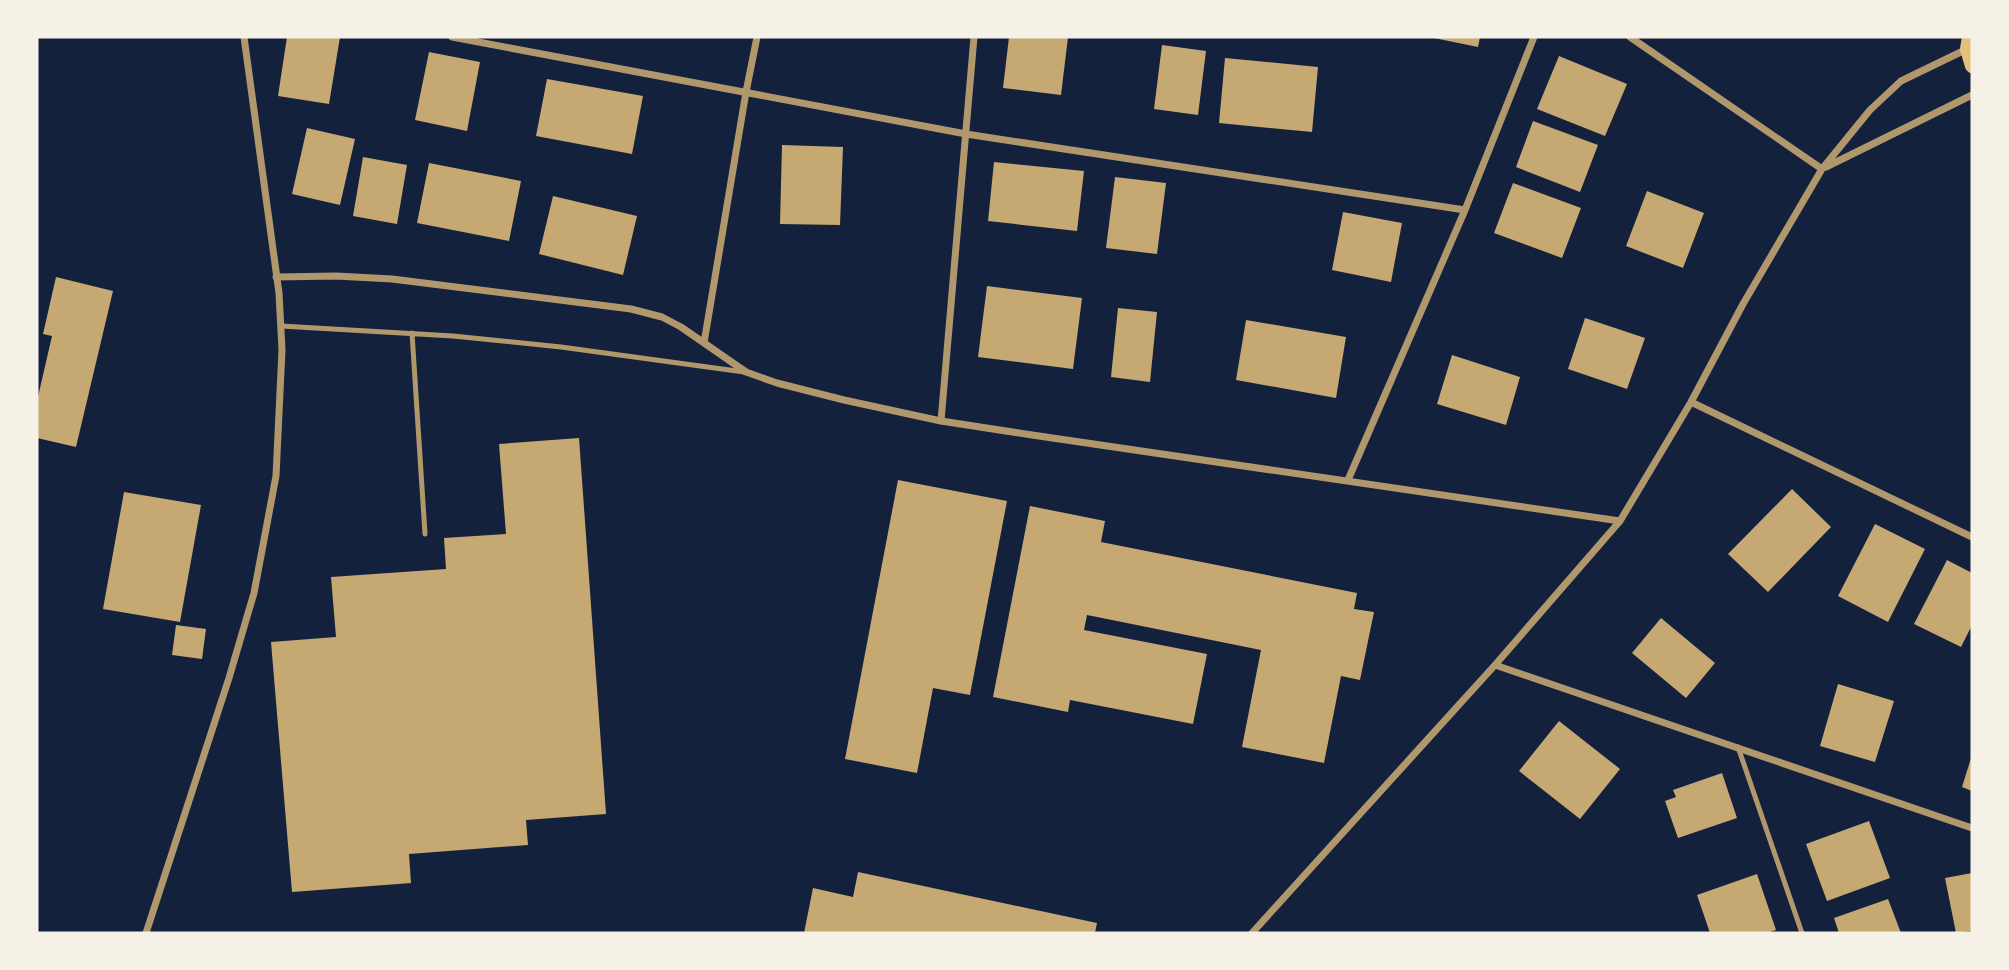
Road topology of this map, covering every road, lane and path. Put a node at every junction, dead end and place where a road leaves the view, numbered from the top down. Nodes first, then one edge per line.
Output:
1 (244, 37) edge
2 (452, 37) edge
3 (757, 37) edge
4 (974, 37) edge
5 (1534, 37) edge
6 (1630, 37) edge
7 (1968, 43) edge
8 (1972, 66) edge
9 (746, 92) junction
10 (1972, 95) edge
11 (966, 134) junction
12 (1822, 169) junction
13 (1465, 210) junction
14 (276, 277) junction
15 (281, 326) junction
16 (412, 333) junction
17 (704, 343) junction
18 (747, 372) junction
19 (1691, 402) junction
20 (941, 421) junction
21 (1348, 480) junction
22 (1620, 521) junction
23 (425, 534) dead end
24 (1972, 537) edge
25 (1495, 665) junction
26 (1738, 747) junction
27 (1972, 828) edge
28 (146, 933) edge
29 (1252, 933) edge
30 (1801, 933) edge

1 - 14 street
2 - 9 street
3 - 9 street
4 - 11 street
5 - 13 street
6 - 12 street
7 - 8 main road
7 - 12 street
9 - 11 street
9 - 17 street
10 - 12 street
11 - 13 street
11 - 20 street
12 - 19 street
13 - 21 street
14 - 15 street
14 - 17 street
15 - 16 lane
15 - 28 street
16 - 18 lane
16 - 23 lane
17 - 18 street
18 - 20 street
19 - 22 street
19 - 24 street
20 - 21 street
21 - 22 street
22 - 25 street
25 - 26 street
25 - 29 street
26 - 27 street
26 - 30 lane

